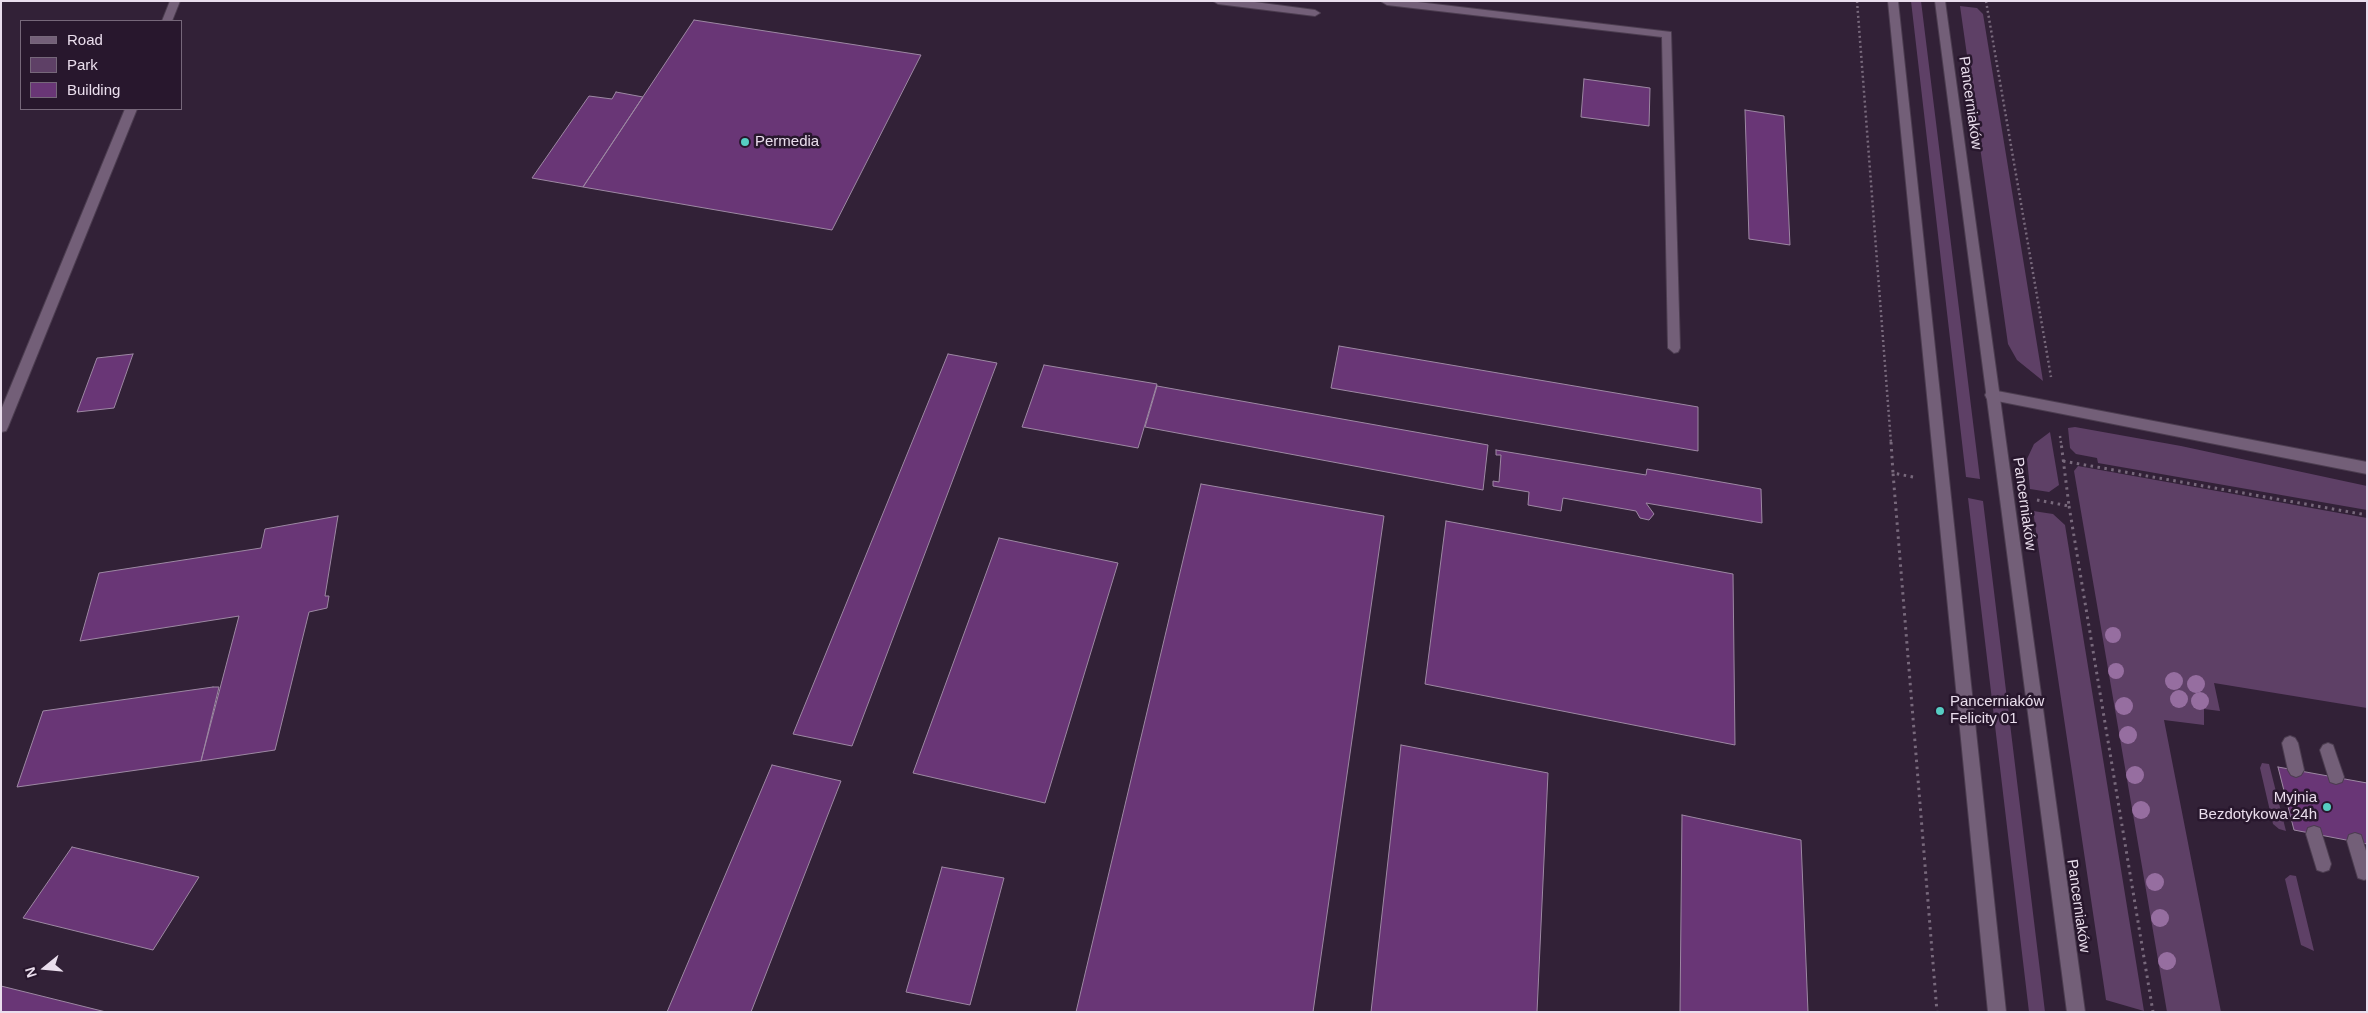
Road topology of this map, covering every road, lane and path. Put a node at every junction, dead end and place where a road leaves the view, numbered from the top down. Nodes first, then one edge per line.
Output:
1 (175, 1) edge
2 (1218, 1) edge
3 (1857, 1) edge
4 (1893, 1) edge
5 (1940, 1) edge
6 (1387, 2) edge
7 (1315, 13) dead end
8 (167, 20) edge
9 (131, 110) edge
10 (1674, 348) dead end
11 (1992, 394) junction
12 (1, 427) edge
13 (2063, 461) dead end
14 (2367, 468) edge
15 (1893, 473) dead end
16 (2069, 506) dead end
17 (2367, 515) edge
18 (2290, 743) dead end
19 (2328, 750) dead end
20 (2296, 770) dead end
21 (2336, 778) dead end
22 (2314, 834) dead end
23 (2355, 842) dead end
24 (2323, 864) dead end
25 (2364, 872) dead end
26 (1997, 1012) edge
27 (2076, 1012) edge
28 (2153, 1012) edge

1 - 8 street
2 - 7 street
3 - 15 path
4 - 26 street
5 - 11 street, Pancerniaków
6 - 10 lane
9 - 12 street
11 - 14 street
11 - 27 street, Pancerniaków
13 - 17 path
16 - 28 path
18 - 20 street
19 - 21 street
22 - 24 street
23 - 25 street

